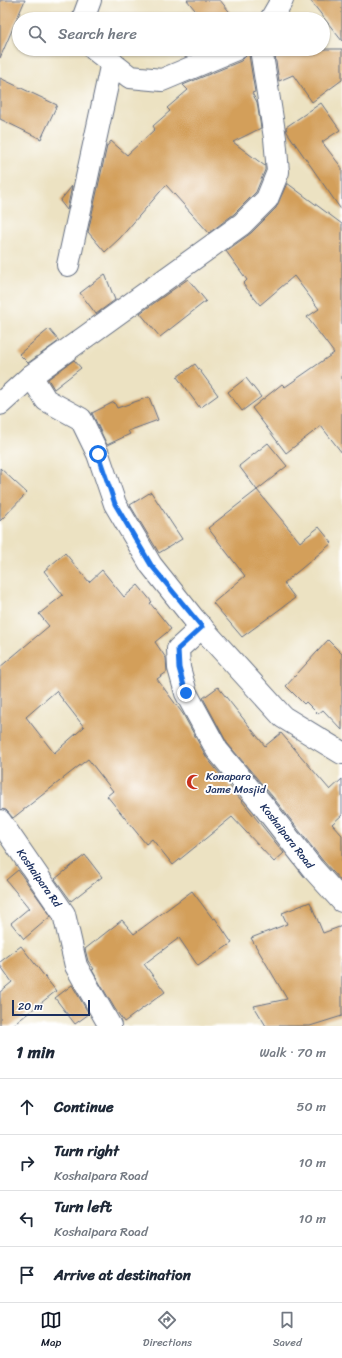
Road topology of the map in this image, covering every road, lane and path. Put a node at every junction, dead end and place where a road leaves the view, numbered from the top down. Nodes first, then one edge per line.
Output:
1 (90, 0) edge
2 (282, 0) edge
3 (86, 12) edge
4 (275, 12) edge
5 (104, 56) edge
6 (219, 56) edge
7 (262, 56) edge
8 (112, 62) junction
9 (68, 265) dead end
10 (31, 376) junction
11 (0, 404) edge
12 (202, 627) junction
13 (342, 753) edge
14 (0, 821) edge
15 (342, 901) edge
16 (110, 1026) edge

1 - 3 street
2 - 4 street
5 - 8 street
6 - 8 street
7 - 10 street
8 - 9 street
10 - 11 street
10 - 12 street
12 - 13 street
12 - 15 street, Koshaipara Road
14 - 16 street, Koshaipara Rd

